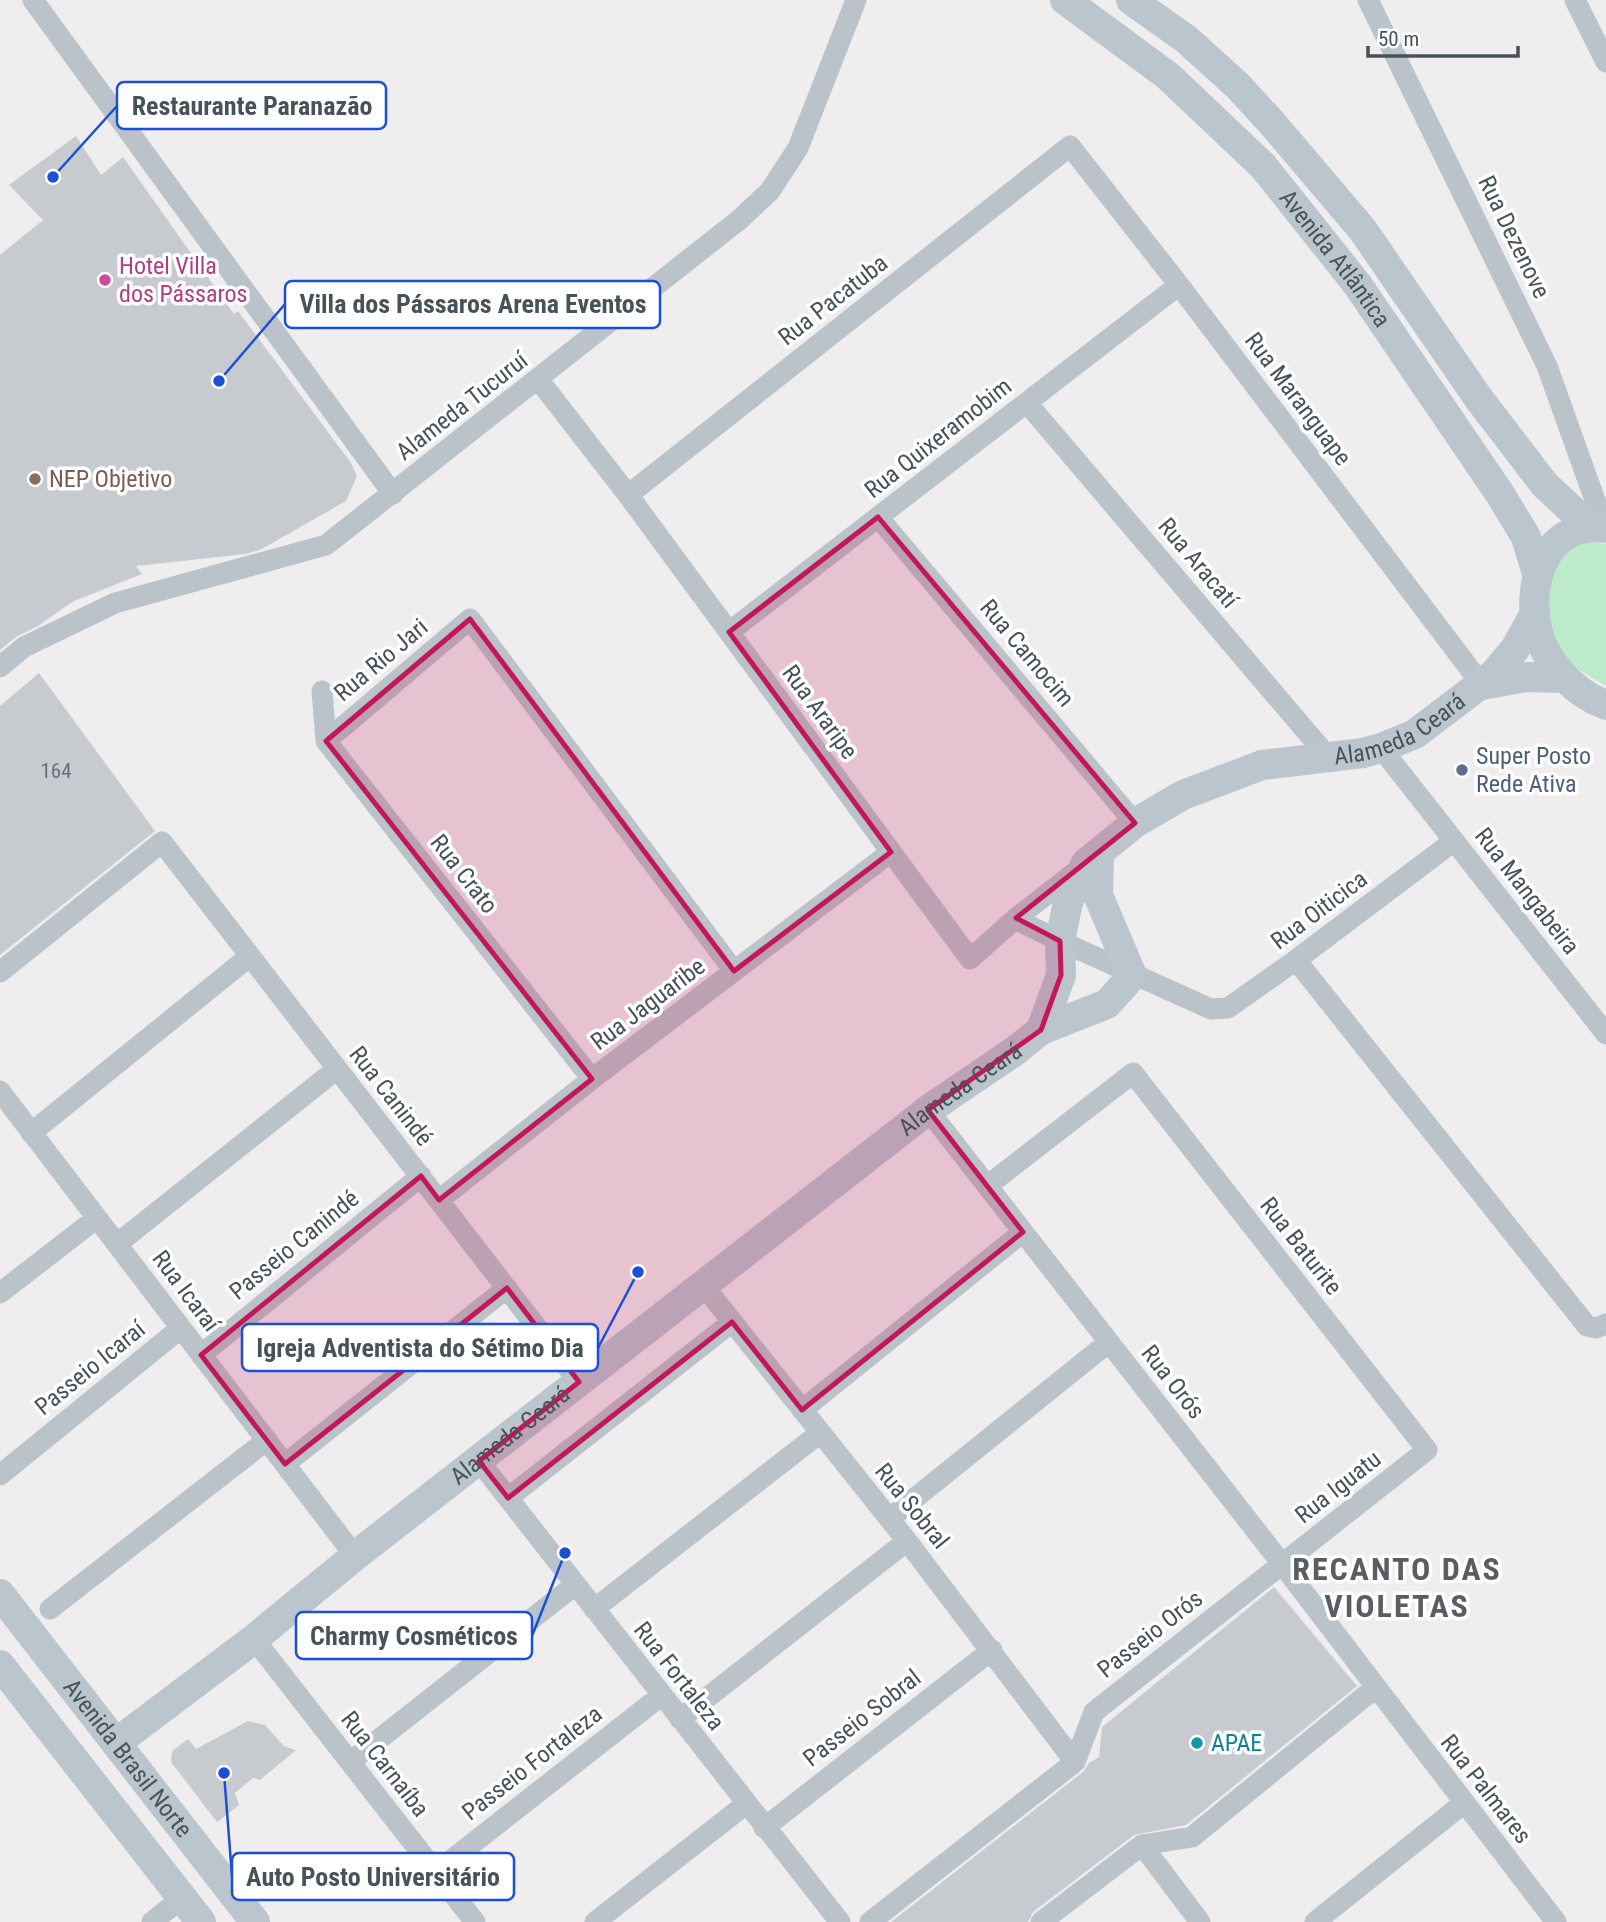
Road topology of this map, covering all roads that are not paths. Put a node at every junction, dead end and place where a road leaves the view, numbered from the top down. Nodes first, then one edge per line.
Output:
1 (33, 0) edge
2 (856, 0) edge
3 (1065, 0) edge
4 (1131, 0) edge
5 (1368, 0) edge
6 (1576, 0) edge
7 (1606, 62) edge
8 (1070, 146) joint
9 (1179, 285) junction
10 (538, 379) junction
11 (1027, 403) junction
12 (393, 494) junction
13 (628, 495) junction
14 (878, 517) junction
15 (1598, 523) edge
16 (1537, 573) junction
17 (1535, 613) junction
18 (729, 632) junction
19 (0, 667) edge
20 (1565, 678) junction
21 (1482, 685) junction
22 (322, 691) dead end
23 (1606, 705) edge
24 (326, 741) junction
25 (1381, 748) junction
26 (1329, 758) junction
27 (1135, 823) junction
28 (1454, 841) junction
29 (891, 852) junction
30 (1093, 859) junction
31 (1015, 919) junction
32 (1060, 942) junction
33 (250, 957) junction
34 (1296, 960) junction
35 (734, 971) junction
36 (0, 972) edge
37 (1131, 973) junction
38 (1061, 975) junction
39 (1107, 1004) junction
40 (1041, 1030) junction
41 (1606, 1034) edge
42 (337, 1069) junction
43 (592, 1079) junction
44 (4, 1105) edge
45 (928, 1110) junction
46 (32, 1133) junction
47 (421, 1176) junction
48 (987, 1186) junction
49 (439, 1200) junction
50 (97, 1218) junction
51 (1023, 1233) junction
52 (117, 1244) junction
53 (703, 1285) junction
54 (507, 1289) junction
55 (0, 1293) edge
56 (732, 1322) junction
57 (1606, 1324) edge
58 (181, 1328) junction
59 (1109, 1342) junction
60 (201, 1355) junction
61 (579, 1382) junction
62 (802, 1410) junction
63 (820, 1433) junction
64 (267, 1440) junction
65 (1427, 1450) joint
66 (479, 1461) junction
67 (285, 1464) junction
68 (0, 1475) edge
69 (508, 1498) junction
70 (889, 1520) junction
71 (907, 1541) junction
72 (355, 1556) junction
73 (1282, 1564) junction
74 (575, 1585) junction
75 (0, 1594) edge
76 (50, 1609) dead end
77 (594, 1609) junction
78 (254, 1639) junction
79 (992, 1650) junction
80 (0, 1665) edge
81 (1375, 1688) junction
82 (662, 1695) junction
83 (680, 1719) junction
84 (116, 1743) junction
85 (350, 1762) junction
86 (1075, 1762) junction
87 (1464, 1803) junction
88 (746, 1804) junction
89 (764, 1828) junction
90 (1142, 1845) junction
91 (436, 1872) junction
92 (182, 1898) junction
93 (1549, 1920) edge
94 (152, 1922) edge
95 (201, 1922) edge
96 (255, 1922) edge
97 (475, 1922) edge
98 (595, 1922) edge
99 (840, 1922) edge
100 (870, 1922) edge
101 (1041, 1922) edge
102 (1200, 1922) edge
103 (1315, 1922) edge

1 - 12 street
2 - 10 street, Alameda Tucuruí
3 - 16 main road, Avenida Atlântica
4 - 15 main road, Avenida Atlântica
5 - 15 street, Rua Dezenove
6 - 7 street
8 - 9 street, Rua Maranguape
8 - 13 street, Rua Pacatuba
9 - 11 street, Rua Quixeramobim
9 - 21 street, Rua Maranguape
10 - 12 street, Alameda Tucuruí
10 - 13 street, Rua Araripe
11 - 14 street, Rua Quixeramobim
11 - 26 street, Rua Aracatí
12 - 19 street, Alameda Tucuruí
13 - 18 street, Rua Araripe
14 - 18 street, Rua Quixeramobim
14 - 27 street, Rua Camocim
15 - 16 main road, Avenida Atlântica
16 - 17 main road, Avenida Atlântica
17 - 20 main road, Avenida Atlântica
17 - 21 main road, Alameda Ceará
18 - 29 street, Rua Araripe
20 - 21 main road, Alameda Ceará
20 - 23 main road, Avenida Atlântica
21 - 25 main road, Alameda Ceará
22 - 24 street
24 - 35 street, Rua Rio Jari
24 - 43 street, Rua Crato
25 - 26 main road, Alameda Ceará
25 - 28 street, Rua Mangabeira
26 - 27 main road, Alameda Ceará
27 - 30 main road, Alameda Ceará
28 - 34 street, Rua Oiticica
28 - 41 street, Rua Mangabeira
29 - 31 street, Rua Araripe
29 - 35 street, Rua Jaguaribe
30 - 31 street
30 - 32 main road, Alameda Ceará
30 - 37 main road
31 - 32 street
32 - 37 street
32 - 38 main road, Alameda Ceará
33 - 36 street, Rua Canindé
33 - 42 street, Rua Canindé
33 - 46 street
34 - 37 street, Rua Oiticica
34 - 57 street
35 - 43 street, Rua Jaguaribe
37 - 39 main road
38 - 39 main road
38 - 40 main road
39 - 40 main road
40 - 45 main road, Alameda Ceará
42 - 47 street, Rua Canindé
42 - 52 street
43 - 49 street, Rua Jaguaribe
44 - 46 street, Rua Icaraí
45 - 48 street, Rua Orós
45 - 53 main road, Alameda Ceará
46 - 50 street, Rua Icaraí
47 - 49 street, Rua Canindé
47 - 60 street, Passeio Canindé
48 - 51 street, Rua Orós
48 - 65 street, Rua Baturite
49 - 54 street, Rua Canindé
50 - 52 street, Rua Icaraí
50 - 55 street
51 - 59 street, Rua Orós
51 - 62 street
52 - 58 street, Rua Icaraí
53 - 56 street, Rua Sobral
53 - 61 main road, Alameda Ceará
54 - 61 street, Rua Canindé
54 - 67 street
56 - 62 street, Rua Sobral
56 - 69 street
58 - 60 street, Rua Icaraí
58 - 68 street, Passeio Icaraí
59 - 70 street
59 - 73 street, Rua Orós
60 - 64 street, Rua Icaraí
61 - 66 main road, Alameda Ceará
62 - 63 street, Rua Sobral
63 - 70 street, Rua Sobral
63 - 77 street
64 - 67 street, Rua Icaraí
64 - 76 street
65 - 73 street, Rua Iguatu
66 - 69 street, Rua Fortaleza
66 - 72 main road, Alameda Ceará
67 - 72 street, Rua Icaraí
69 - 74 street, Rua Fortaleza
70 - 71 street, Rua Sobral
71 - 79 street, Rua Sobral
71 - 83 street
72 - 78 main road, Alameda Ceará
73 - 81 street, Rua Orós
73 - 86 street, Passeio Orós
74 - 77 street, Rua Fortaleza
74 - 85 street
75 - 84 main road, Avenida Brasil Norte
77 - 82 street, Rua Fortaleza
78 - 84 main road, Alameda Ceará
78 - 85 street, Rua Carnaíba
79 - 86 street, Rua Sobral
79 - 89 street, Passeio Sobral
80 - 92 main road, Avenida Brasil Norte
81 - 87 street, Rua Palmares
81 - 90 street
82 - 83 street, Rua Fortaleza
82 - 91 street, Passeio Fortaleza
83 - 88 street, Rua Fortaleza
84 - 96 main road, Avenida Brasil Norte
85 - 91 street, Rua Carnaíba
86 - 100 street
87 - 93 street, Rua Palmares
87 - 103 street
88 - 89 street, Rua Fortaleza
88 - 98 street
89 - 99 street, Rua Fortaleza
90 - 101 street
90 - 102 street
91 - 97 street, Rua Carnaíba
92 - 94 street
92 - 95 main road, Avenida Brasil Norte

